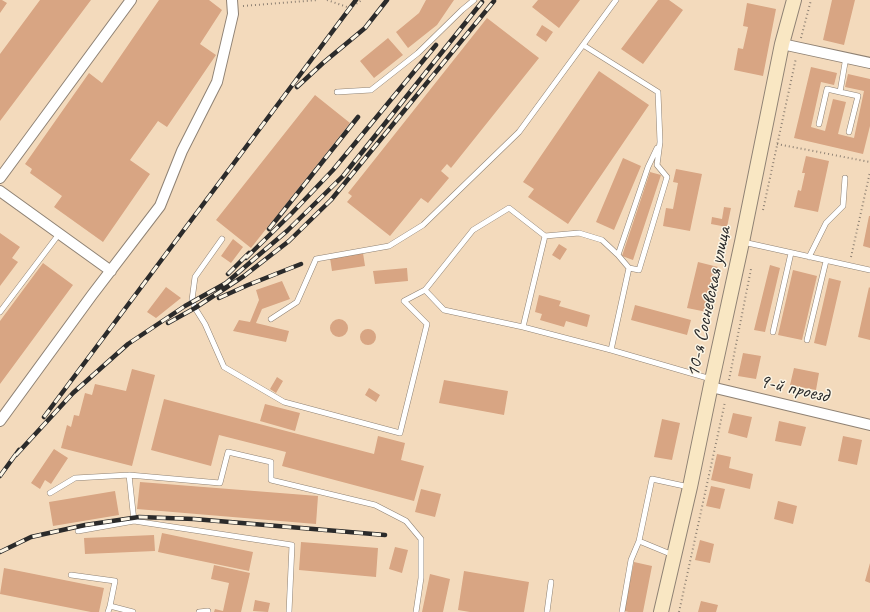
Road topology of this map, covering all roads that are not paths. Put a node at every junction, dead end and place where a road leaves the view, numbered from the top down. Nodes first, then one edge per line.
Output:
1 (131, 0) edge
2 (232, 0) edge
3 (474, 0) edge
4 (616, 0) edge
5 (794, 0) edge
6 (782, 44) junction
7 (582, 45) junction
8 (846, 57) junction
9 (870, 63) edge
10 (337, 92) dead end
11 (840, 92) junction
12 (819, 124) dead end
13 (849, 132) dead end
14 (660, 142) junction
15 (0, 178) edge
16 (845, 178) dead end
17 (0, 191) edge
18 (59, 234) junction
19 (545, 236) junction
20 (222, 238) dead end
21 (742, 242) junction
22 (791, 253) junction
23 (618, 255) junction
24 (808, 257) junction
25 (826, 261) junction
26 (629, 268) junction
27 (870, 270) edge
28 (111, 271) junction
29 (425, 290) junction
30 (0, 312) edge
31 (271, 319) dead end
32 (523, 327) junction
33 (773, 332) dead end
34 (807, 340) dead end
35 (611, 350) junction
36 (711, 384) junction
37 (0, 421) edge
38 (870, 425) edge
39 (129, 475) junction
40 (690, 487) junction
41 (50, 493) dead end
42 (134, 521) junction
43 (78, 531) dead end
44 (639, 541) junction
45 (674, 555) junction
46 (71, 575) dead end
47 (551, 582) dead end
48 (110, 606) junction
49 (108, 612) edge
50 (133, 612) edge
51 (199, 612) edge
52 (208, 612) edge
53 (288, 612) edge
54 (416, 612) edge
55 (547, 612) edge
56 (622, 612) edge
57 (661, 612) edge

1 - 15 street
2 - 28 street
3 - 10 lane
4 - 7 lane
5 - 6 street, 10-я Сосневская улица
6 - 8 street
6 - 21 street, 10-я Сосневская улица
7 - 14 lane
7 - 31 lane
8 - 9 street
8 - 11 lane
11 - 12 lane
11 - 13 lane
14 - 23 lane
14 - 26 lane
16 - 24 lane
17 - 18 street
18 - 28 street
18 - 30 lane
19 - 23 lane
19 - 29 lane
19 - 32 lane
20 - 29 lane
21 - 22 lane
21 - 36 street, 10-я Сосневская улица
22 - 24 lane
22 - 33 lane
23 - 26 lane
24 - 25 lane
25 - 27 lane
25 - 34 lane
26 - 35 lane
28 - 37 street
29 - 32 lane
32 - 35 lane
35 - 36 lane
36 - 38 street, 9-й проезд
36 - 40 street, 10-я Сосневская улица
39 - 41 lane
39 - 42 lane
39 - 54 lane
40 - 44 lane
40 - 45 street, 10-я Сосневская улица
42 - 43 lane
42 - 53 lane
44 - 45 lane
44 - 56 lane
45 - 57 street, 10-я Сосневская улица
46 - 48 lane
47 - 55 lane
48 - 49 lane
48 - 50 lane
51 - 52 lane

